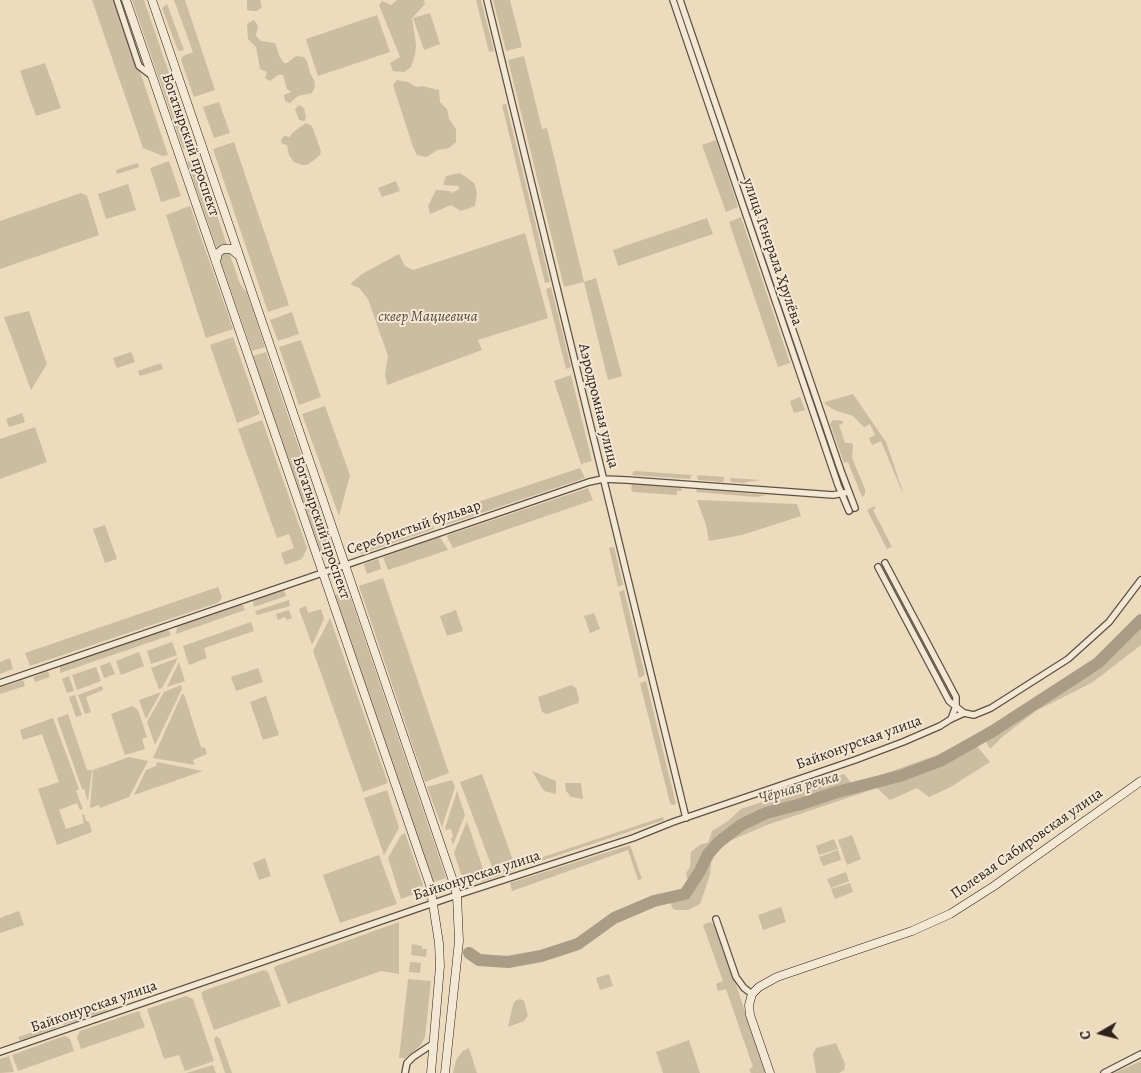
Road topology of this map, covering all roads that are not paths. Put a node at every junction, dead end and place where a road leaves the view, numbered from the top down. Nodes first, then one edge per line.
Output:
1 (117, 0) edge
2 (126, 0) edge
3 (152, 0) edge
4 (487, 0) edge
5 (673, 0) edge
6 (680, 0) edge
7 (152, 76) junction
8 (241, 259) junction
9 (217, 268) junction
10 (603, 479) junction
11 (849, 492) junction
12 (841, 494) junction
13 (855, 508) dead end
14 (849, 511) dead end
15 (884, 563) dead end
16 (346, 565) junction
17 (878, 568) dead end
18 (322, 573) junction
19 (1141, 580) edge
20 (0, 683) edge
21 (956, 709) junction
22 (964, 713) junction
23 (951, 719) junction
24 (1141, 781) edge
25 (686, 818) junction
26 (457, 896) junction
27 (434, 904) junction
28 (716, 919) dead end
29 (752, 994) junction
30 (434, 1043) junction
31 (0, 1052) edge
32 (1141, 1054) edge
33 (405, 1073) edge
34 (431, 1073) edge
35 (446, 1073) edge
36 (770, 1073) edge
37 (1104, 1073) edge

1 - 7 street
2 - 7 main road, Богатырский проспект
3 - 8 main road, Богатырский проспект
4 - 10 street, Аэродромная улица
5 - 12 street, улица Генерала Хрулёва
6 - 11 street, улица Генерала Хрулёва
7 - 9 main road, Богатырский проспект
8 - 9 main road
8 - 16 main road, Богатырский проспект
9 - 18 main road, Богатырский проспект
10 - 12 street, Серебристый бульвар
10 - 16 street, Серебристый бульвар
10 - 25 street, Аэродромная улица
11 - 12 street, Серебристый бульвар
11 - 13 street, улица Генерала Хрулёва
12 - 14 street, улица Генерала Хрулёва
15 - 21 street
16 - 18 street, Серебристый бульвар
16 - 26 main road, Богатырский проспект
17 - 21 street
18 - 20 street, Серебристый бульвар
18 - 27 main road, Богатырский проспект
19 - 22 street, Байконурская улица
21 - 22 street
21 - 23 street
22 - 23 street, Байконурская улица
23 - 25 street, Байконурская улица
24 - 29 main road, Полевая Сабировская улица
25 - 26 street, Байконурская улица
26 - 27 street, Байконурская улица
26 - 35 main road, Богатырский проспект
27 - 30 main road, Богатырский проспект
27 - 31 street, Байконурская улица
28 - 29 street
29 - 36 main road
30 - 33 street
30 - 34 main road, Богатырский проспект
32 - 37 street

